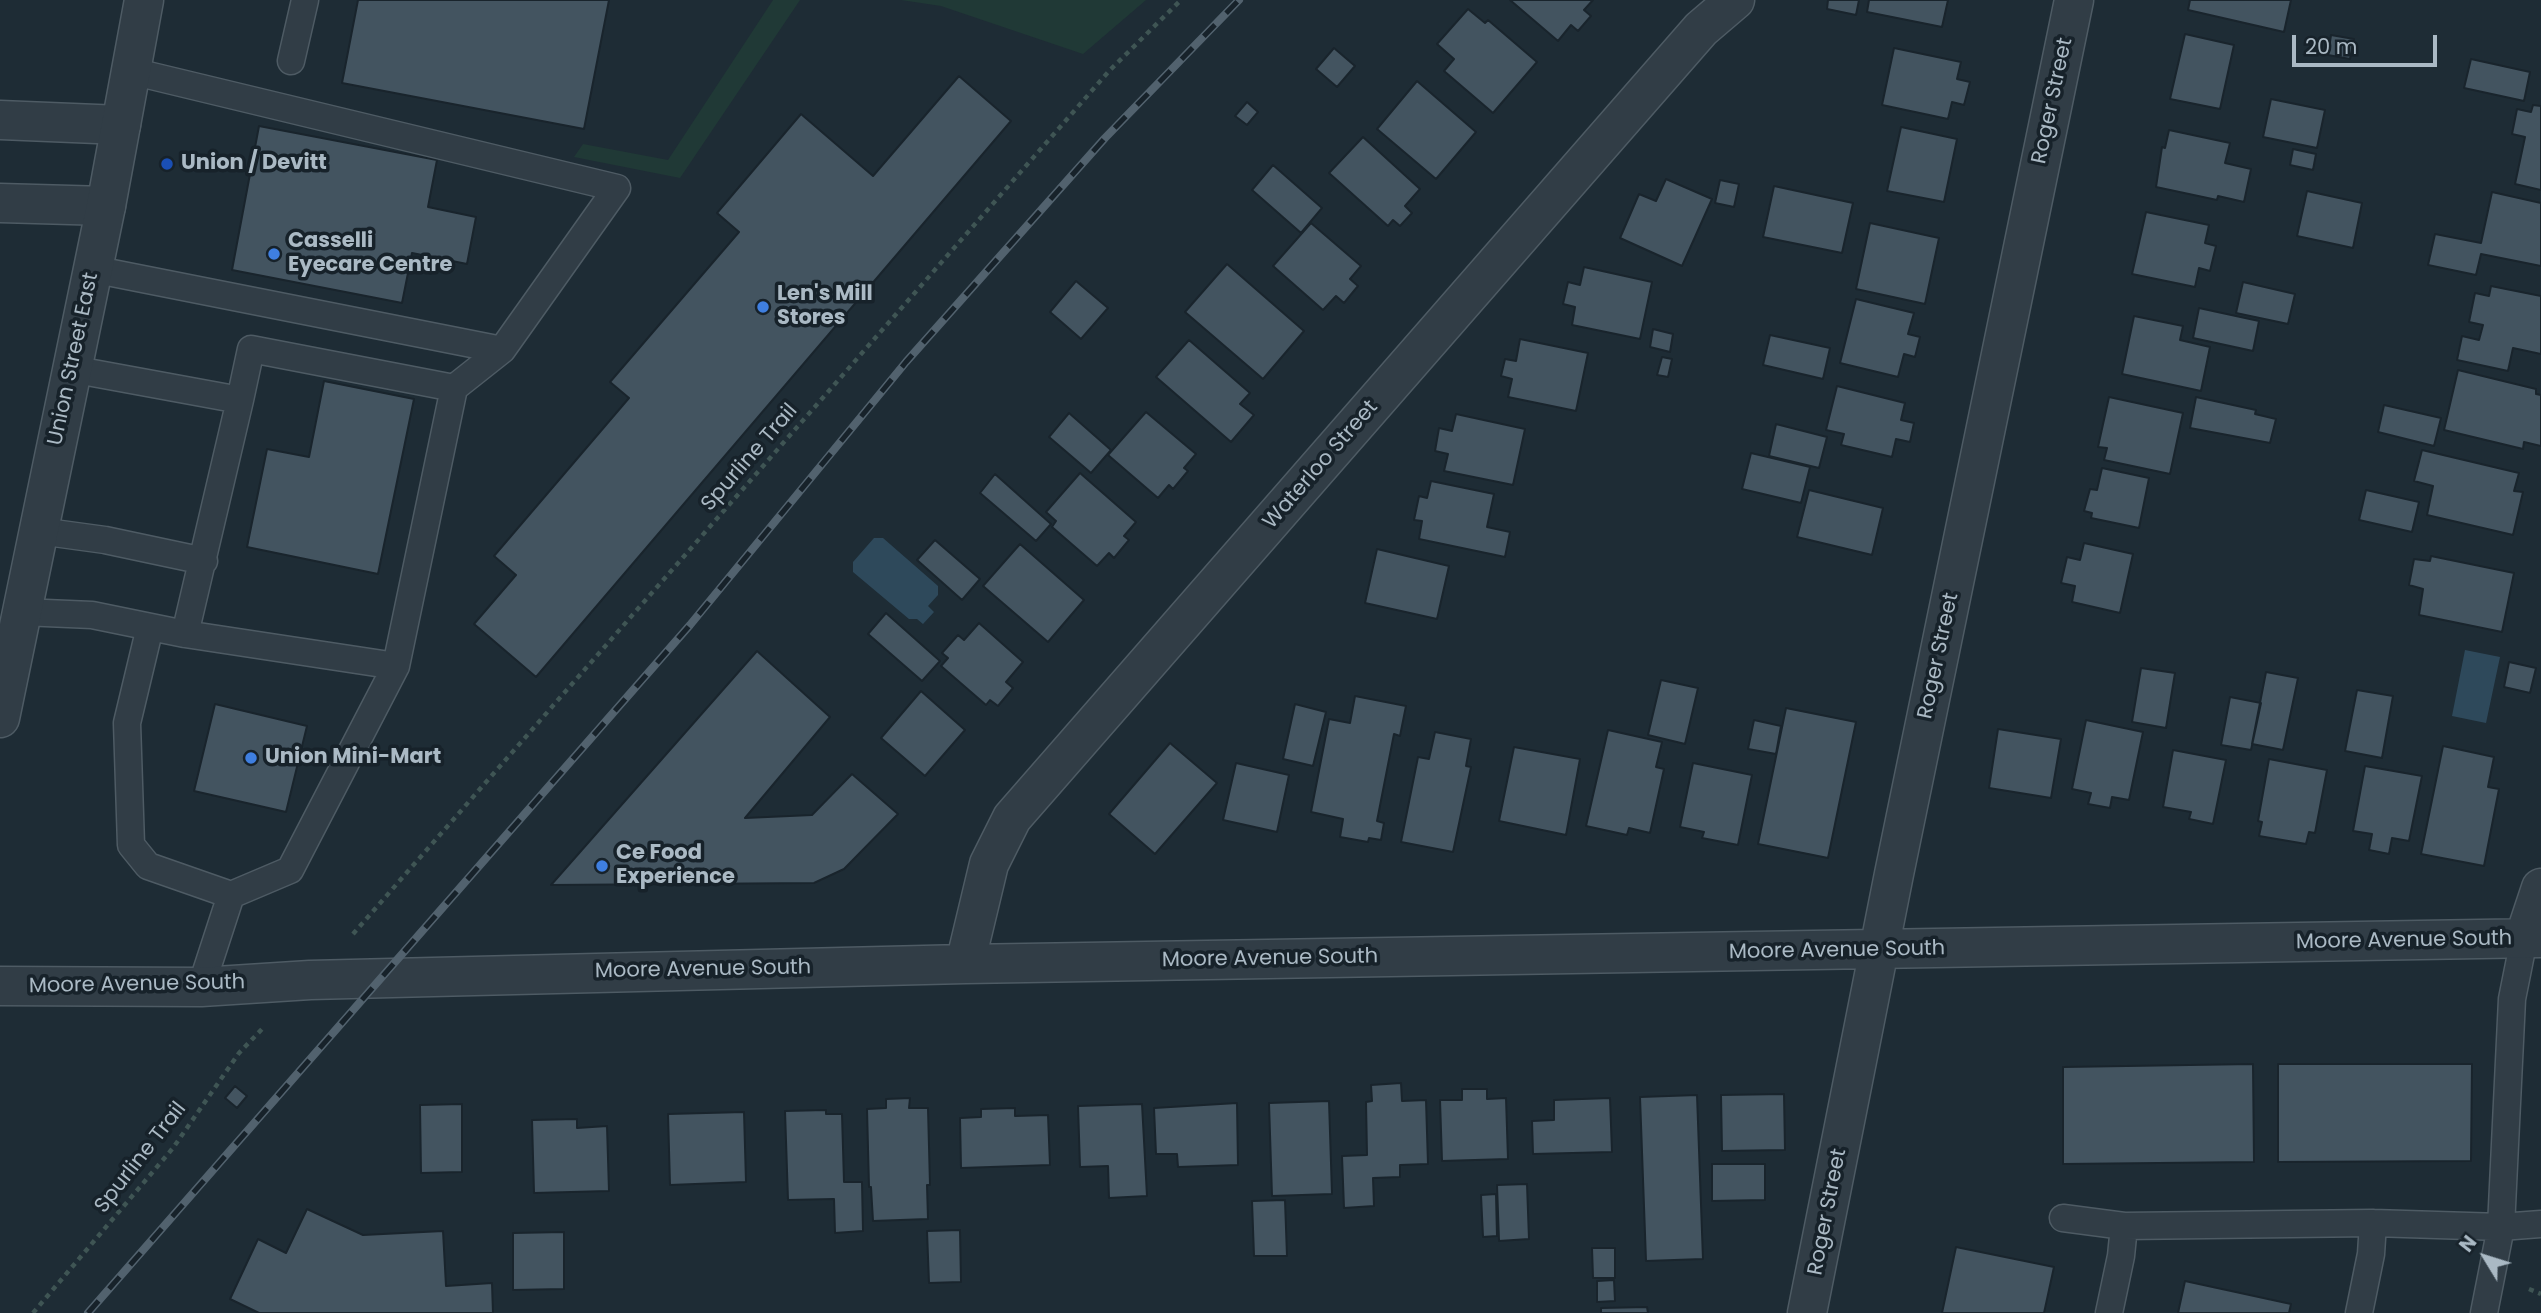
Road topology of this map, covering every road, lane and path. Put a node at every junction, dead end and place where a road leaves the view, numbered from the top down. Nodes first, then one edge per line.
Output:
1 (144, 0) edge
2 (304, 0) edge
3 (1181, 0) edge
4 (1735, 0) edge
5 (2074, 0) edge
6 (291, 61) dead end
7 (131, 71) junction
8 (0, 120) edge
9 (121, 125) junction
10 (0, 203) edge
11 (106, 206) junction
12 (92, 269) junction
13 (502, 351) junction
14 (71, 369) junction
15 (454, 388) junction
16 (240, 400) junction
17 (39, 531) junction
18 (204, 561) junction
19 (22, 612) junction
20 (150, 627) junction
21 (186, 634) junction
22 (397, 666) junction
23 (0, 718) edge
24 (2541, 888) edge
25 (231, 895) junction
26 (2533, 938) edge
27 (347, 941) dead end
28 (1879, 950) junction
29 (965, 964) junction
30 (0, 986) edge
31 (201, 987) junction
32 (271, 1020) dead end
33 (2063, 1218) dead end
34 (2373, 1223) junction
35 (2541, 1224) edge
36 (2124, 1226) junction
37 (2501, 1227) junction
38 (33, 1313) edge
39 (1807, 1313) edge
40 (2109, 1313) edge
41 (2359, 1313) edge
42 (2484, 1313) edge

1 - 7 street, Union Street East
2 - 6 lane
3 - 27 path, Spurline Trail
4 - 29 street, Waterloo Street
5 - 28 street, Roger Street
7 - 9 street, Union Street East
7 - 13 lane
8 - 9 street
9 - 11 street, Union Street East
10 - 11 street
11 - 12 street, Union Street East
12 - 13 lane
12 - 14 street, Union Street East
13 - 15 lane
14 - 16 lane
14 - 17 street, Union Street East
15 - 16 lane
15 - 22 lane
16 - 18 lane
17 - 18 lane
17 - 19 street, Union Street East
18 - 21 lane
19 - 20 lane
19 - 23 street, Union Street East
20 - 21 lane
20 - 25 lane
21 - 22 lane
22 - 25 lane
24 - 26 street
25 - 31 lane
26 - 28 street, Moore Avenue South
26 - 37 lane
28 - 29 street, Moore Avenue South
28 - 39 street, Roger Street
29 - 31 street, Moore Avenue South
30 - 31 street, Moore Avenue South
32 - 38 path, Spurline Trail
33 - 36 lane
34 - 36 lane
34 - 37 lane
34 - 41 lane
35 - 37 lane
36 - 40 lane
37 - 42 lane

